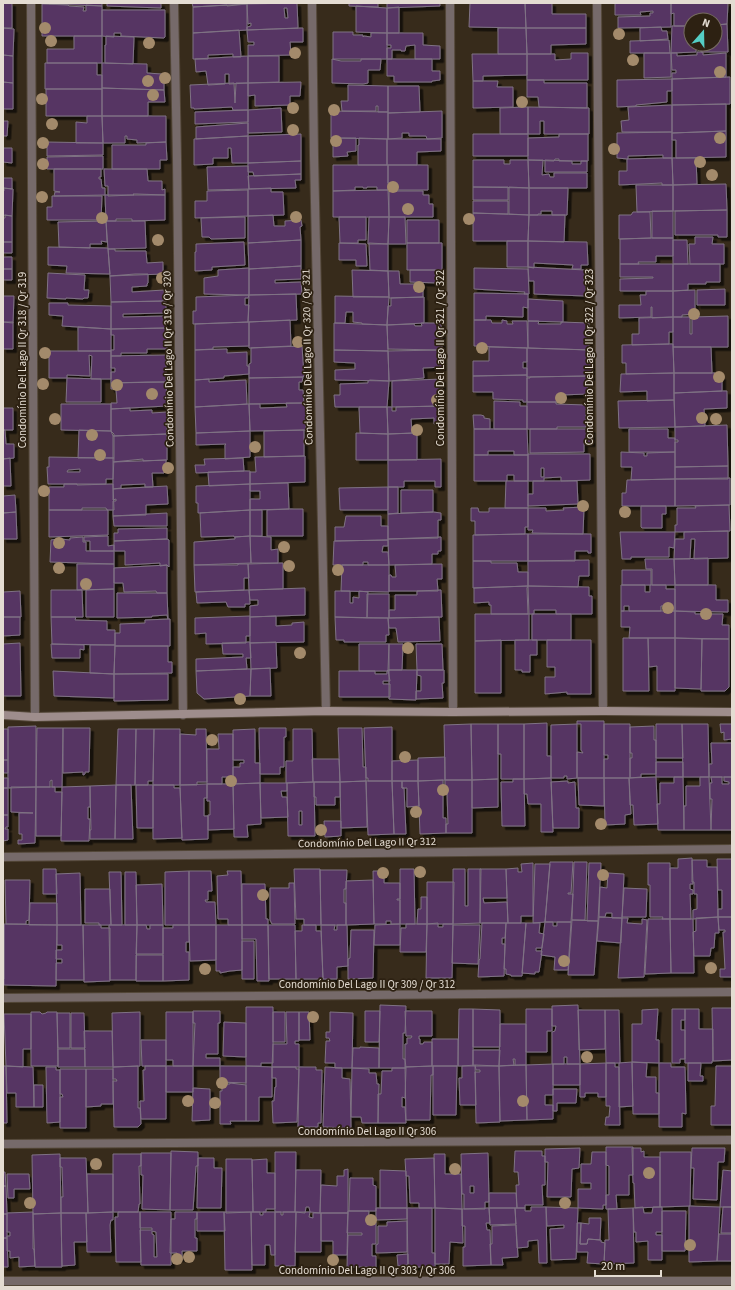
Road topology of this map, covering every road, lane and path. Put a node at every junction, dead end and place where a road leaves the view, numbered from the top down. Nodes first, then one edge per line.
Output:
1 (31, 3) edge
2 (174, 3) edge
3 (312, 3) edge
4 (450, 3) edge
5 (597, 3) edge
6 (326, 711) junction
7 (603, 711) junction
8 (453, 712) junction
9 (732, 712) edge
10 (3, 715) edge
11 (183, 715) junction
12 (35, 717) junction
13 (732, 849) edge
14 (3, 857) edge
15 (732, 992) edge
16 (3, 998) edge
17 (732, 1140) edge
18 (3, 1144) edge
19 (3, 1281) edge
20 (732, 1281) edge
21 (78, 1284) edge

1 - 12 street, Condomínio Del Lago II Qr 318 / Qr 319
2 - 11 street, Condomínio Del Lago II Qr 319 / Qr 320
3 - 6 street, Condomínio Del Lago II Qr 320 / Qr 321
4 - 8 street, Condomínio Del Lago II Qr 321 / Qr 322
5 - 7 street, Condomínio Del Lago II Qr 322 / Qr 323
6 - 8 street
6 - 11 street
7 - 8 street
7 - 9 street
10 - 12 street
11 - 12 street
13 - 14 street, Condomínio Del Lago II Qr 312
15 - 16 street, Condomínio Del Lago II Qr 309 / Qr 312
17 - 18 street, Condomínio Del Lago II Qr 306
19 - 21 street, Condomínio Del Lago II Qr 303 / Qr 306
20 - 21 street, Condomínio Del Lago II Qr 303 / Qr 306

